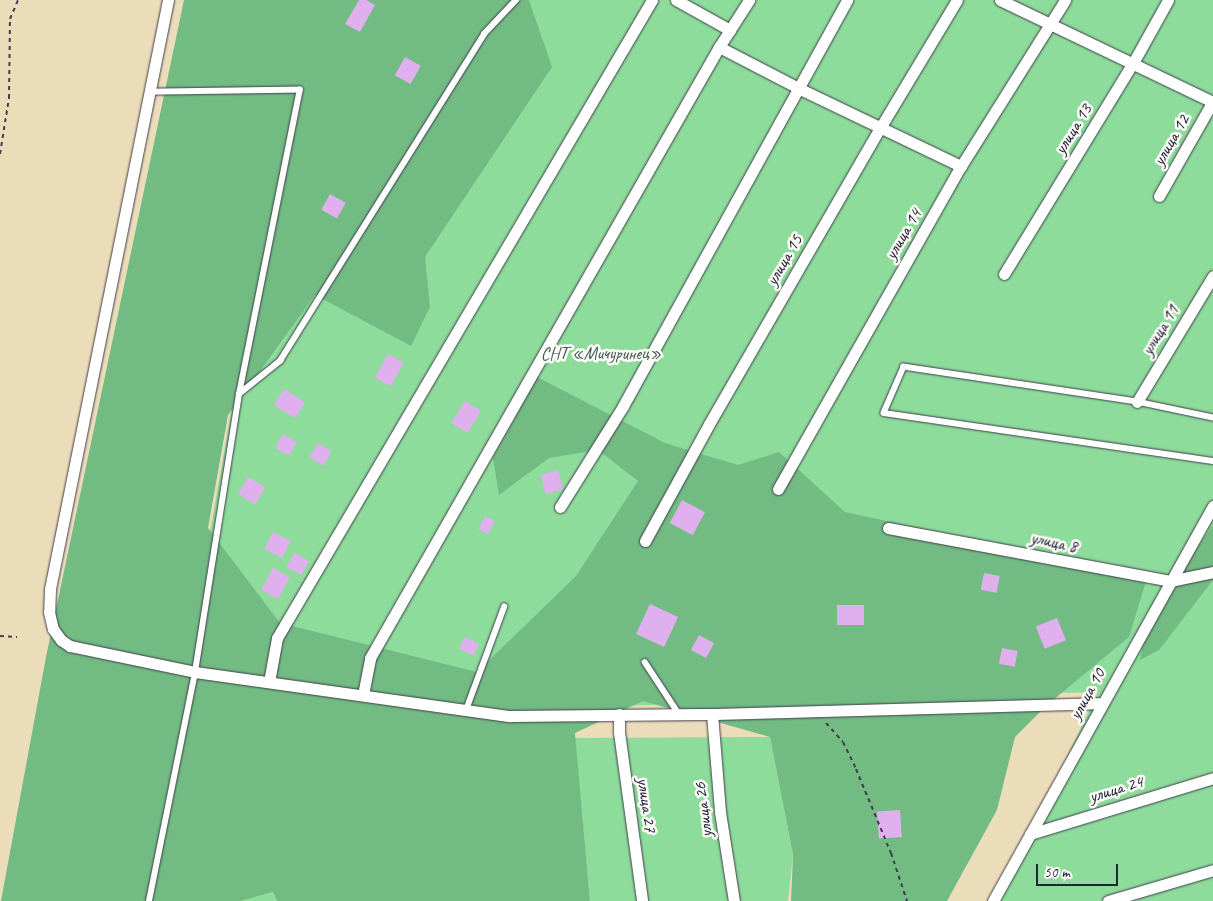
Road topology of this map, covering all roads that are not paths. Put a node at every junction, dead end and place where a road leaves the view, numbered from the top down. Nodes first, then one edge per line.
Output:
1 (168, 0) edge
2 (516, 0) edge
3 (652, 0) edge
4 (676, 0) edge
5 (749, 0) edge
6 (847, 0) edge
7 (957, 0) edge
8 (1000, 0) edge
9 (1065, 0) edge
10 (1168, 0) edge
11 (1050, 24) junction
12 (730, 30) junction
13 (719, 47) junction
14 (1134, 63) junction
15 (798, 88) junction
16 (150, 92) junction
17 (1213, 102) edge
18 (880, 128) junction
19 (961, 166) junction
20 (1159, 196) dead end
21 (1004, 274) dead end
22 (1213, 276) edge
23 (239, 394) junction
24 (1137, 402) junction
25 (1213, 418) edge
26 (1213, 461) edge
27 (778, 489) dead end
28 (1213, 506) edge
29 (560, 507) dead end
30 (888, 528) dead end
31 (645, 541) dead end
32 (1213, 572) edge
33 (1170, 582) junction
34 (504, 607) dead end
35 (645, 662) dead end
36 (195, 672) junction
37 (270, 682) junction
38 (363, 695) junction
39 (1102, 703) junction
40 (466, 710) junction
41 (619, 714) junction
42 (679, 714) junction
43 (712, 714) junction
44 (1213, 778) edge
45 (1030, 834) junction
46 (1213, 870) edge
47 (149, 901) edge
48 (642, 901) edge
49 (734, 901) edge
50 (993, 901) edge
51 (1108, 901) edge

1 - 16 street
2 - 23 lane
3 - 37 street
4 - 12 street
5 - 12 street
6 - 15 street
7 - 18 street, улица 15
8 - 11 street
9 - 11 street, улица 14
10 - 14 street, улица 13
11 - 14 street
11 - 19 street, улица 14
12 - 13 street
13 - 15 street
13 - 38 street
14 - 17 street
14 - 21 street, улица 13
15 - 18 street
15 - 29 street
16 - 23 lane
16 - 36 street
17 - 20 street, улица 12
18 - 19 street
18 - 31 street, улица 15
19 - 27 street, улица 14
22 - 24 street, улица 11
23 - 36 lane
24 - 25 lane
24 - 26 lane
28 - 33 street, улица 10
30 - 33 street, улица 8
32 - 33 street, улица 8
33 - 39 street, улица 10
34 - 40 lane
35 - 42 lane
36 - 37 street
36 - 47 lane
37 - 38 street
38 - 40 street
39 - 43 street
39 - 45 street, улица 10
40 - 41 street
41 - 42 street
41 - 48 street, улица 27
42 - 43 street
43 - 49 street, улица 26
44 - 45 street, улица 24
45 - 50 street, улица 10
46 - 51 street

